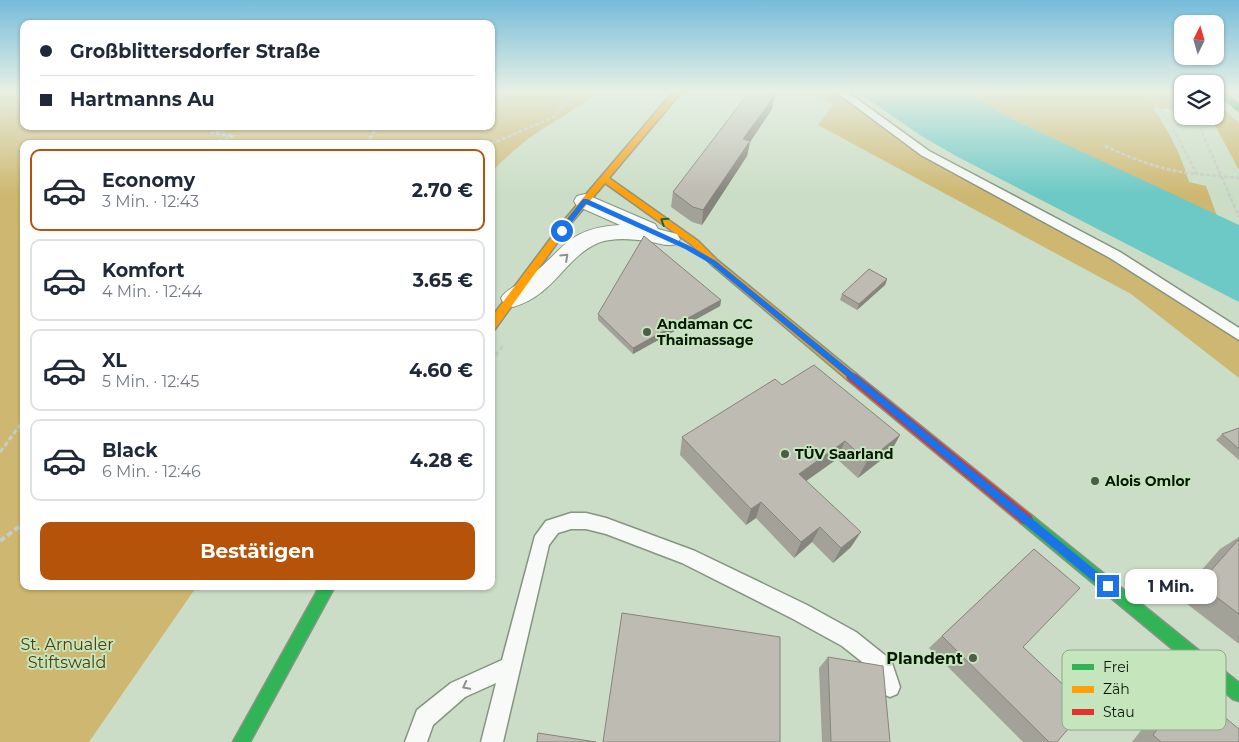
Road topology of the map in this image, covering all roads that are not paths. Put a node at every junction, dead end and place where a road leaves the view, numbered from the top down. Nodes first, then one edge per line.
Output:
1 (648, 126) edge
2 (887, 126) edge
3 (603, 178) junction
4 (585, 201) junction
5 (669, 239) junction
6 (714, 262) junction
7 (513, 298) junction
8 (495, 321) edge
9 (1239, 335) edge
10 (326, 590) edge
11 (1186, 650) edge
12 (511, 666) junction
13 (1226, 682) edge
14 (890, 688) dead end
15 (1239, 693) edge
16 (241, 742) edge
17 (416, 742) edge
18 (492, 742) edge

1 - 3 street
2 - 9 lane
3 - 4 street
6 -> 3 street
4 - 5 street
4 - 7 street
5 - 6 street
7 -> 5 street
6 - 11 street
7 - 8 street
10 - 16 street
12 - 14 lane
12 -> 17 lane
12 - 18 lane
13 - 15 street

